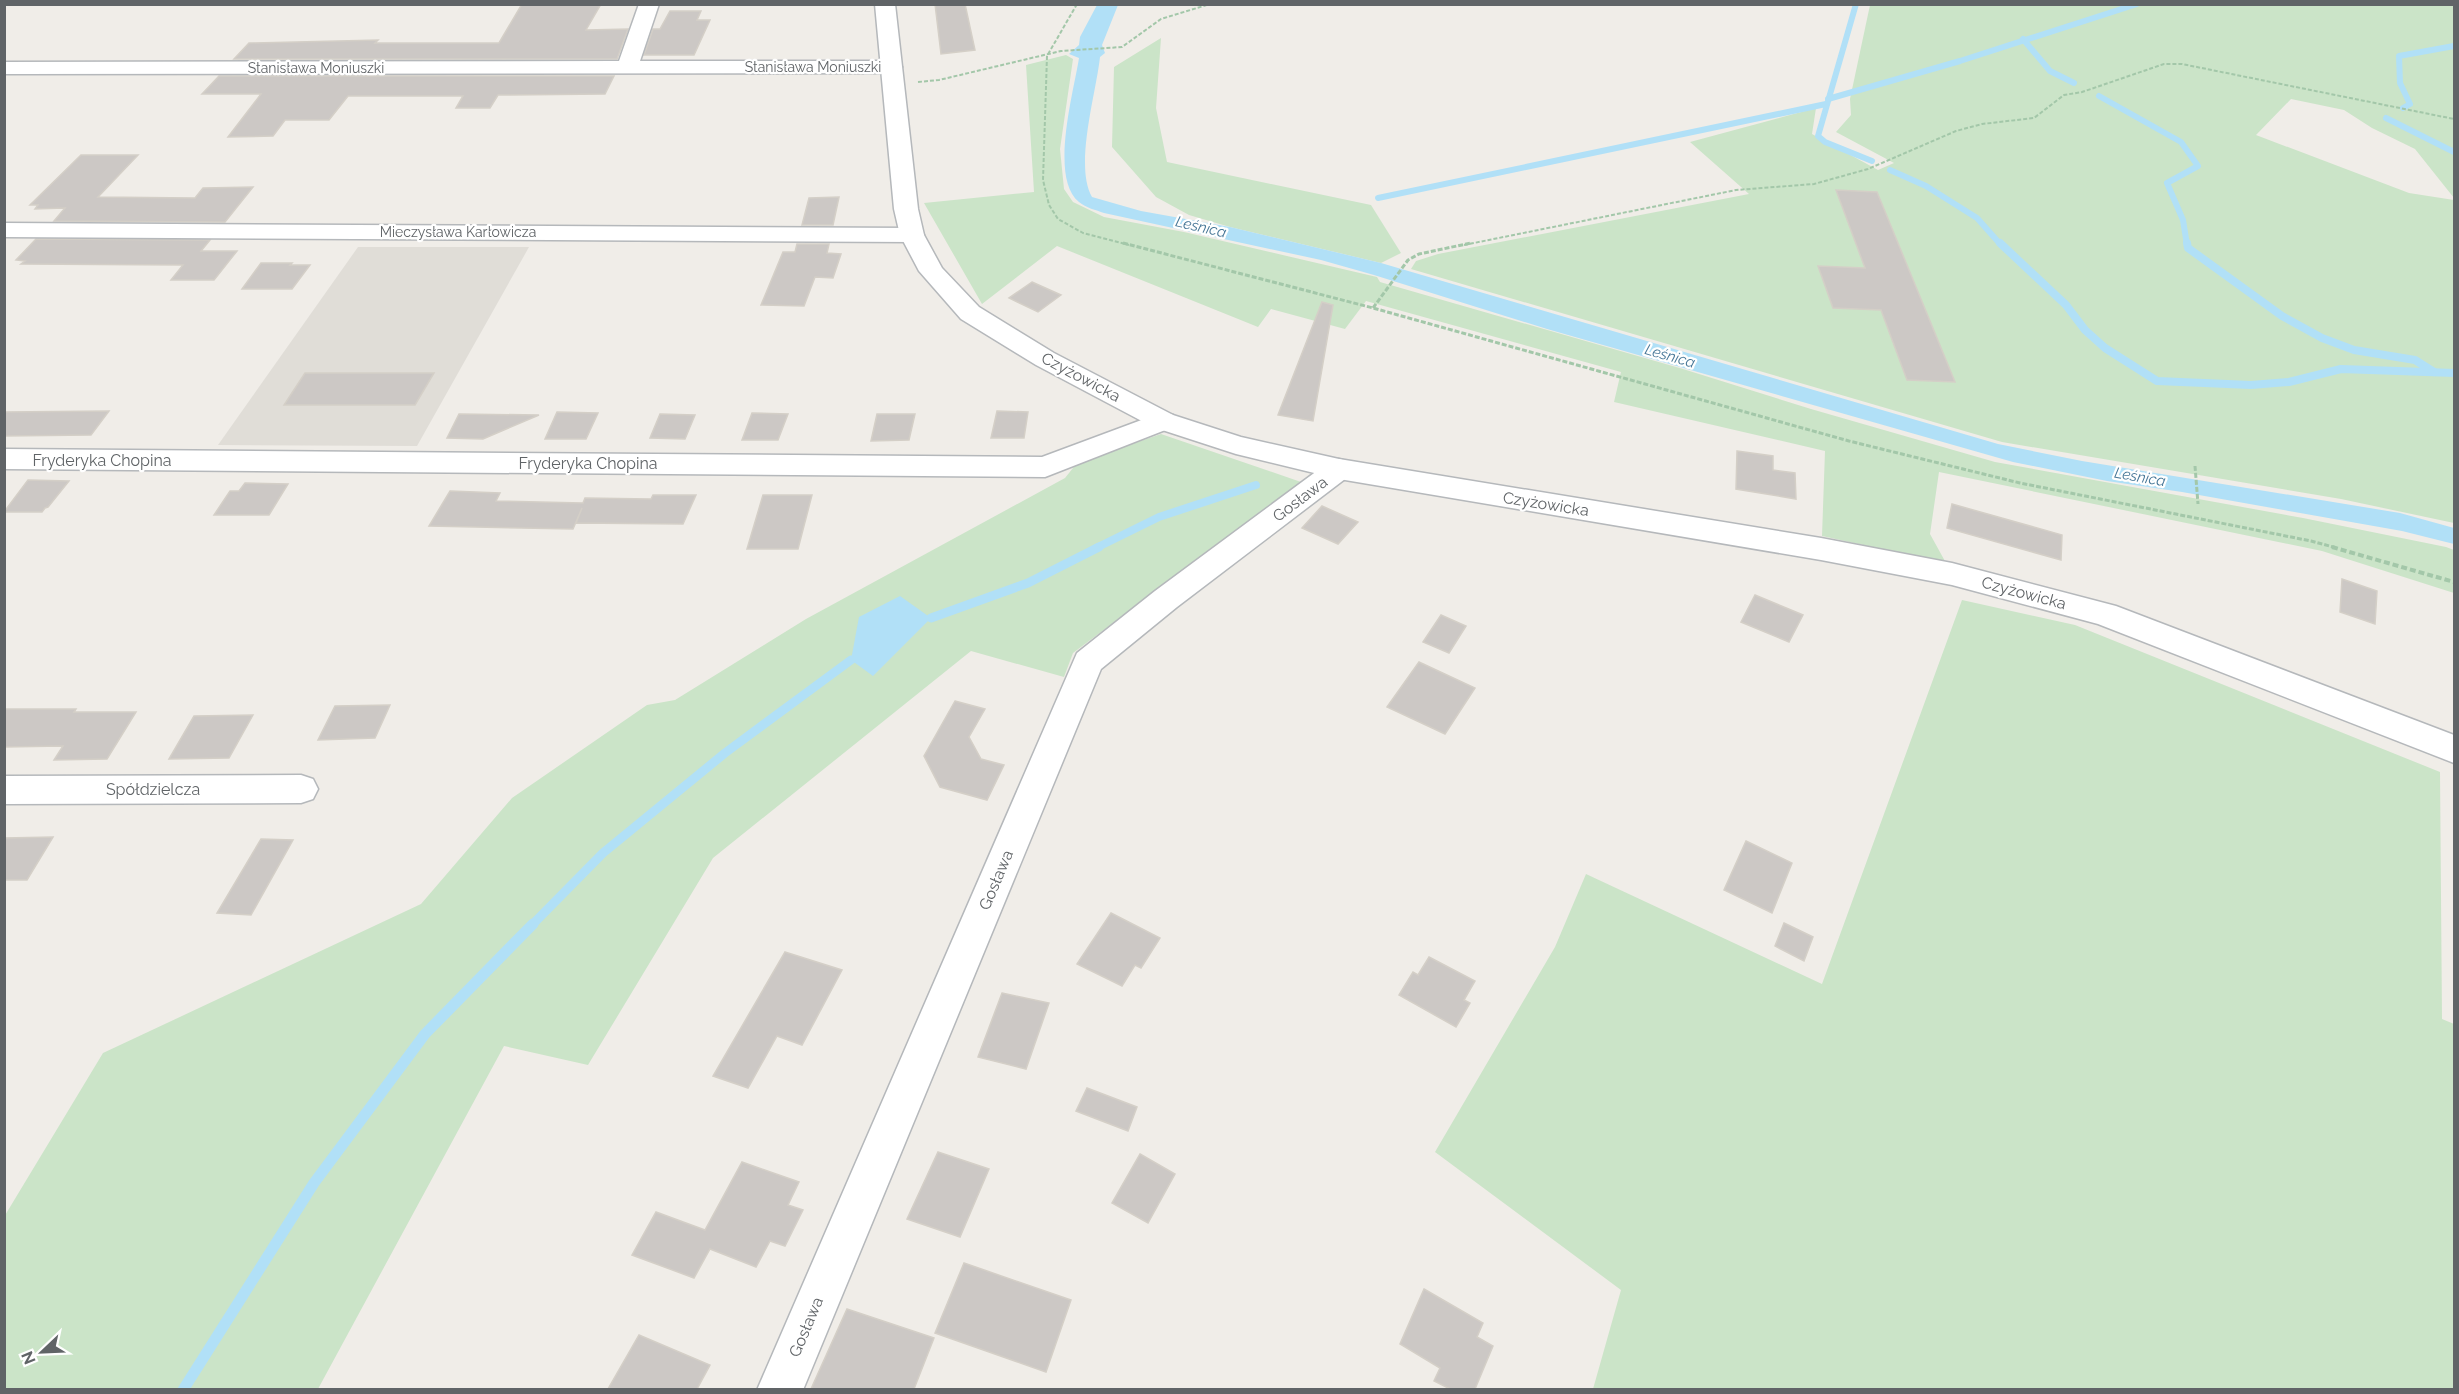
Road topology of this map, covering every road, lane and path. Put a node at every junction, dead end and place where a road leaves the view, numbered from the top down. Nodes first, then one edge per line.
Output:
1 (649, 4) edge
2 (885, 4) edge
3 (1077, 4) edge
4 (1210, 4) edge
5 (1047, 56) junction
6 (4, 68) edge
7 (627, 68) junction
8 (893, 76) junction
9 (2454, 119) edge
10 (4, 230) edge
11 (912, 235) junction
12 (1373, 308) junction
13 (1163, 421) junction
14 (4, 459) edge
15 (2195, 466) dead end
16 (1339, 469) junction
17 (2198, 504) dead end
18 (2454, 582) edge
19 (2454, 749) edge
20 (301, 789) dead end
21 (4, 790) edge
22 (780, 1389) edge

1 - 7 street
2 - 8 street, Czyżowicka
3 - 5 path
4 - 5 path
5 - 8 path
5 - 12 path
6 - 7 street, Stanisława Moniuszki
7 - 8 street, Stanisława Moniuszki
8 - 11 street, Czyżowicka
9 - 12 path
10 - 11 street, Mieczysława Karłowicza
11 - 13 street, Czyżowicka
12 - 18 path
13 - 14 street, Fryderyka Chopina
13 - 16 street, Czyżowicka
15 - 17 path
16 - 19 street, Czyżowicka
16 - 22 street, Gosława
20 - 21 street, Spółdzielcza

